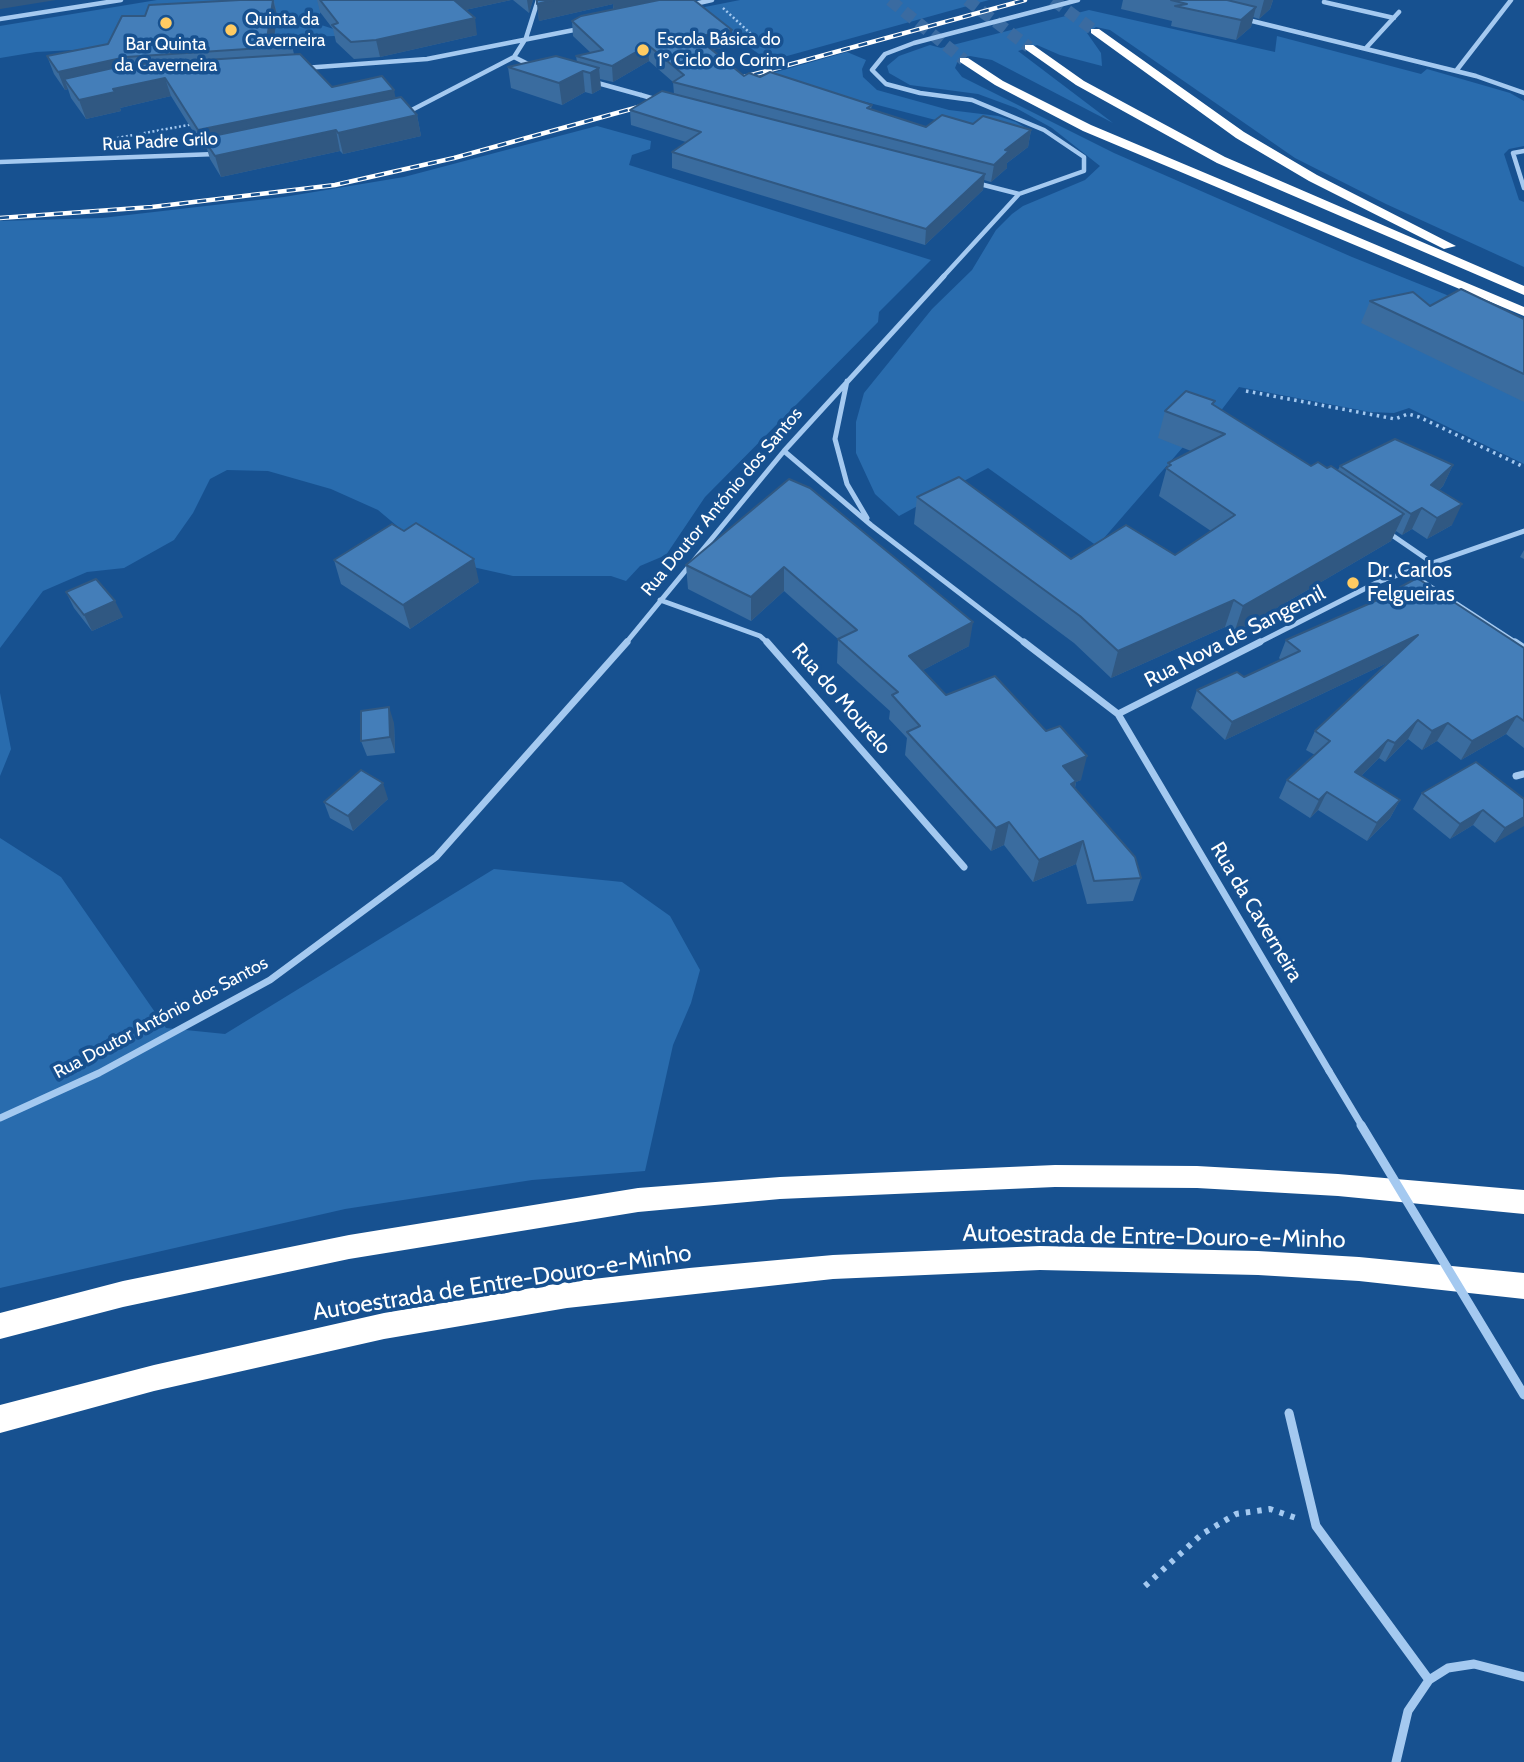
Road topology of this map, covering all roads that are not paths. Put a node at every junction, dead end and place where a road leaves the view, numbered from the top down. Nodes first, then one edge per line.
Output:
1 (121, 0) edge
2 (538, 0) edge
3 (712, 0) edge
4 (1077, 0) edge
5 (1511, 0) edge
6 (1324, 2) dead end
7 (686, 6) edge
8 (1399, 12) dead end
9 (1232, 16) edge
10 (1394, 18) junction
11 (0, 19) edge
12 (582, 29) edge
13 (1095, 31) tunnel mouth
14 (526, 38) junction
15 (1029, 47) tunnel mouth
16 (1366, 48) junction
17 (514, 57) junction
18 (964, 60) tunnel mouth
19 (538, 67) edge
20 (290, 69) edge
21 (1456, 71) junction
22 (589, 81) edge
23 (1524, 93) edge
24 (664, 101) edge
25 (399, 115) edge
26 (1524, 151) edge
27 (226, 152) edge
28 (0, 162) edge
29 (964, 179) edge
30 (1524, 188) edge
31 (1019, 194) junction
32 (1524, 279) edge
33 (1524, 291) edge
34 (1524, 312) edge
35 (848, 381) junction
36 (784, 451) junction
37 (871, 524) junction
38 (1378, 526) edge
39 (1524, 531) edge
40 (1434, 564) junction
41 (1407, 571) junction
42 (660, 600) junction
43 (1524, 648) edge
44 (1118, 714) junction
45 (964, 867) dead end
46 (0, 1118) edge
47 (1524, 1202) edge
48 (1524, 1286) edge
49 (0, 1326) edge
50 (1524, 1395) edge
51 (1289, 1413) dead end
52 (0, 1419) edge
53 (1524, 1677) edge
54 (1429, 1680) junction
55 (1396, 1762) edge

1 - 11 street
2 - 14 street
3 - 7 street
4 - 31 street, Rua Doutor António dos Santos
5 - 21 street
6 - 10 street
8 - 10 street
9 - 16 street
10 - 16 street
12 - 14 street
13 - 32 highway
14 - 17 street
14 - 20 street
15 - 33 highway
16 - 21 street
17 - 19 street
17 - 25 street
18 - 34 highway
21 - 23 street
22 - 24 street, bridge
26 - 30 street
27 - 28 street, Rua Padre Grilo
29 - 31 street
31 - 35 street, Rua Doutor António dos Santos
35 - 36 street, Rua Doutor António dos Santos
35 - 37 street, Rua da Caverneira
36 - 37 street, Rua da Caverneira
36 - 42 street, Rua Doutor António dos Santos
37 - 44 street, Rua da Caverneira
38 - 40 street
39 - 40 street, Rua Nova de Sangemil
40 - 41 street, Rua Nova de Sangemil
41 - 43 street
41 - 44 street, Rua Nova de Sangemil
42 - 45 street, Rua do Mourelo
42 - 46 street, Rua Doutor António dos Santos
44 - 50 street, Rua da Caverneira, bridge
47 - 49 highway
48 - 52 highway, Autoestrada de Entre-Douro-e-Minho
51 - 54 street
53 - 54 street
54 - 55 street

